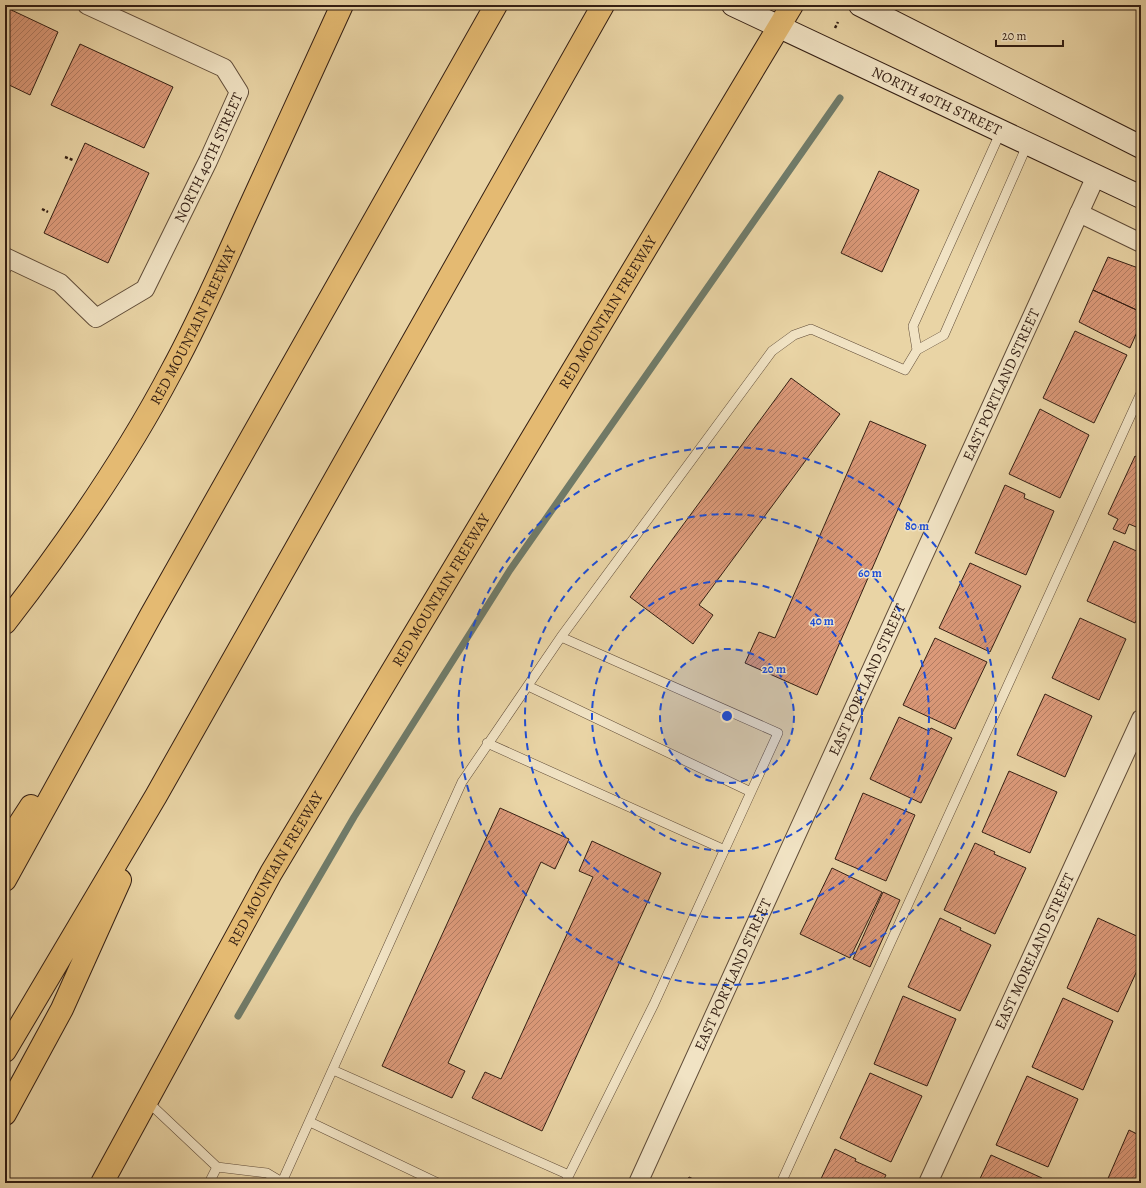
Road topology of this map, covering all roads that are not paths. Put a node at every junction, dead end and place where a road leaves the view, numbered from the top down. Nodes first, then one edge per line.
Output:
1 (87, 5) edge
2 (342, 5) edge
3 (496, 5) edge
4 (733, 5) edge
5 (792, 5) edge
6 (860, 5) edge
7 (598, 14) edge
8 (779, 27) junction
9 (1002, 131) junction
10 (1028, 143) junction
11 (1141, 147) edge
12 (1096, 176) junction
13 (1141, 197) edge
14 (1079, 214) junction
15 (1141, 243) edge
16 (7, 263) edge
17 (917, 350) junction
18 (1141, 393) edge
19 (151, 615) junction
20 (5, 623) edge
21 (561, 637) junction
22 (528, 686) junction
23 (1141, 719) edge
24 (488, 743) junction
25 (751, 792) junction
26 (156, 796) junction
27 (5, 846) edge
28 (724, 850) junction
29 (5, 880) edge
30 (5, 1051) edge
31 (333, 1070) junction
32 (146, 1100) junction
33 (5, 1114) edge
34 (310, 1122) junction
35 (217, 1167) junction
36 (567, 1179) edge
37 (102, 1183) edge
38 (210, 1183) edge
39 (283, 1183) edge
40 (438, 1183) edge
41 (638, 1183) edge
42 (782, 1183) edge
43 (928, 1183) edge

1 - 16 street, NORTH 40TH STREET
2 - 20 main road, RED MOUNTAIN FREEWAY
3 - 19 main road
4 - 8 main road, NORTH 40TH STREET
5 - 8 main road, RED MOUNTAIN FREEWAY
6 - 11 main road
7 - 26 main road
8 - 9 main road, NORTH 40TH STREET
8 - 32 main road, RED MOUNTAIN FREEWAY
9 - 10 main road, NORTH 40TH STREET
9 - 17 lane
10 - 12 main road, NORTH 40TH STREET
10 - 17 lane
12 - 13 main road, NORTH 40TH STREET
12 - 14 street, EAST PORTLAND STREET
14 - 15 street
14 - 41 street, EAST PORTLAND STREET
17 - 21 lane
18 - 42 lane
19 - 27 main road
19 - 29 main road
21 - 22 lane
21 - 25 lane
22 - 24 lane
22 - 25 lane
23 - 43 street, EAST MORELAND STREET
24 - 28 lane
24 - 31 lane
25 - 28 lane
26 - 30 main road
26 - 33 main road
28 - 36 lane
31 - 34 lane
31 - 36 lane
32 - 35 lane
32 - 37 main road, RED MOUNTAIN FREEWAY
34 - 39 lane
34 - 40 lane
35 - 38 lane
35 - 39 lane

